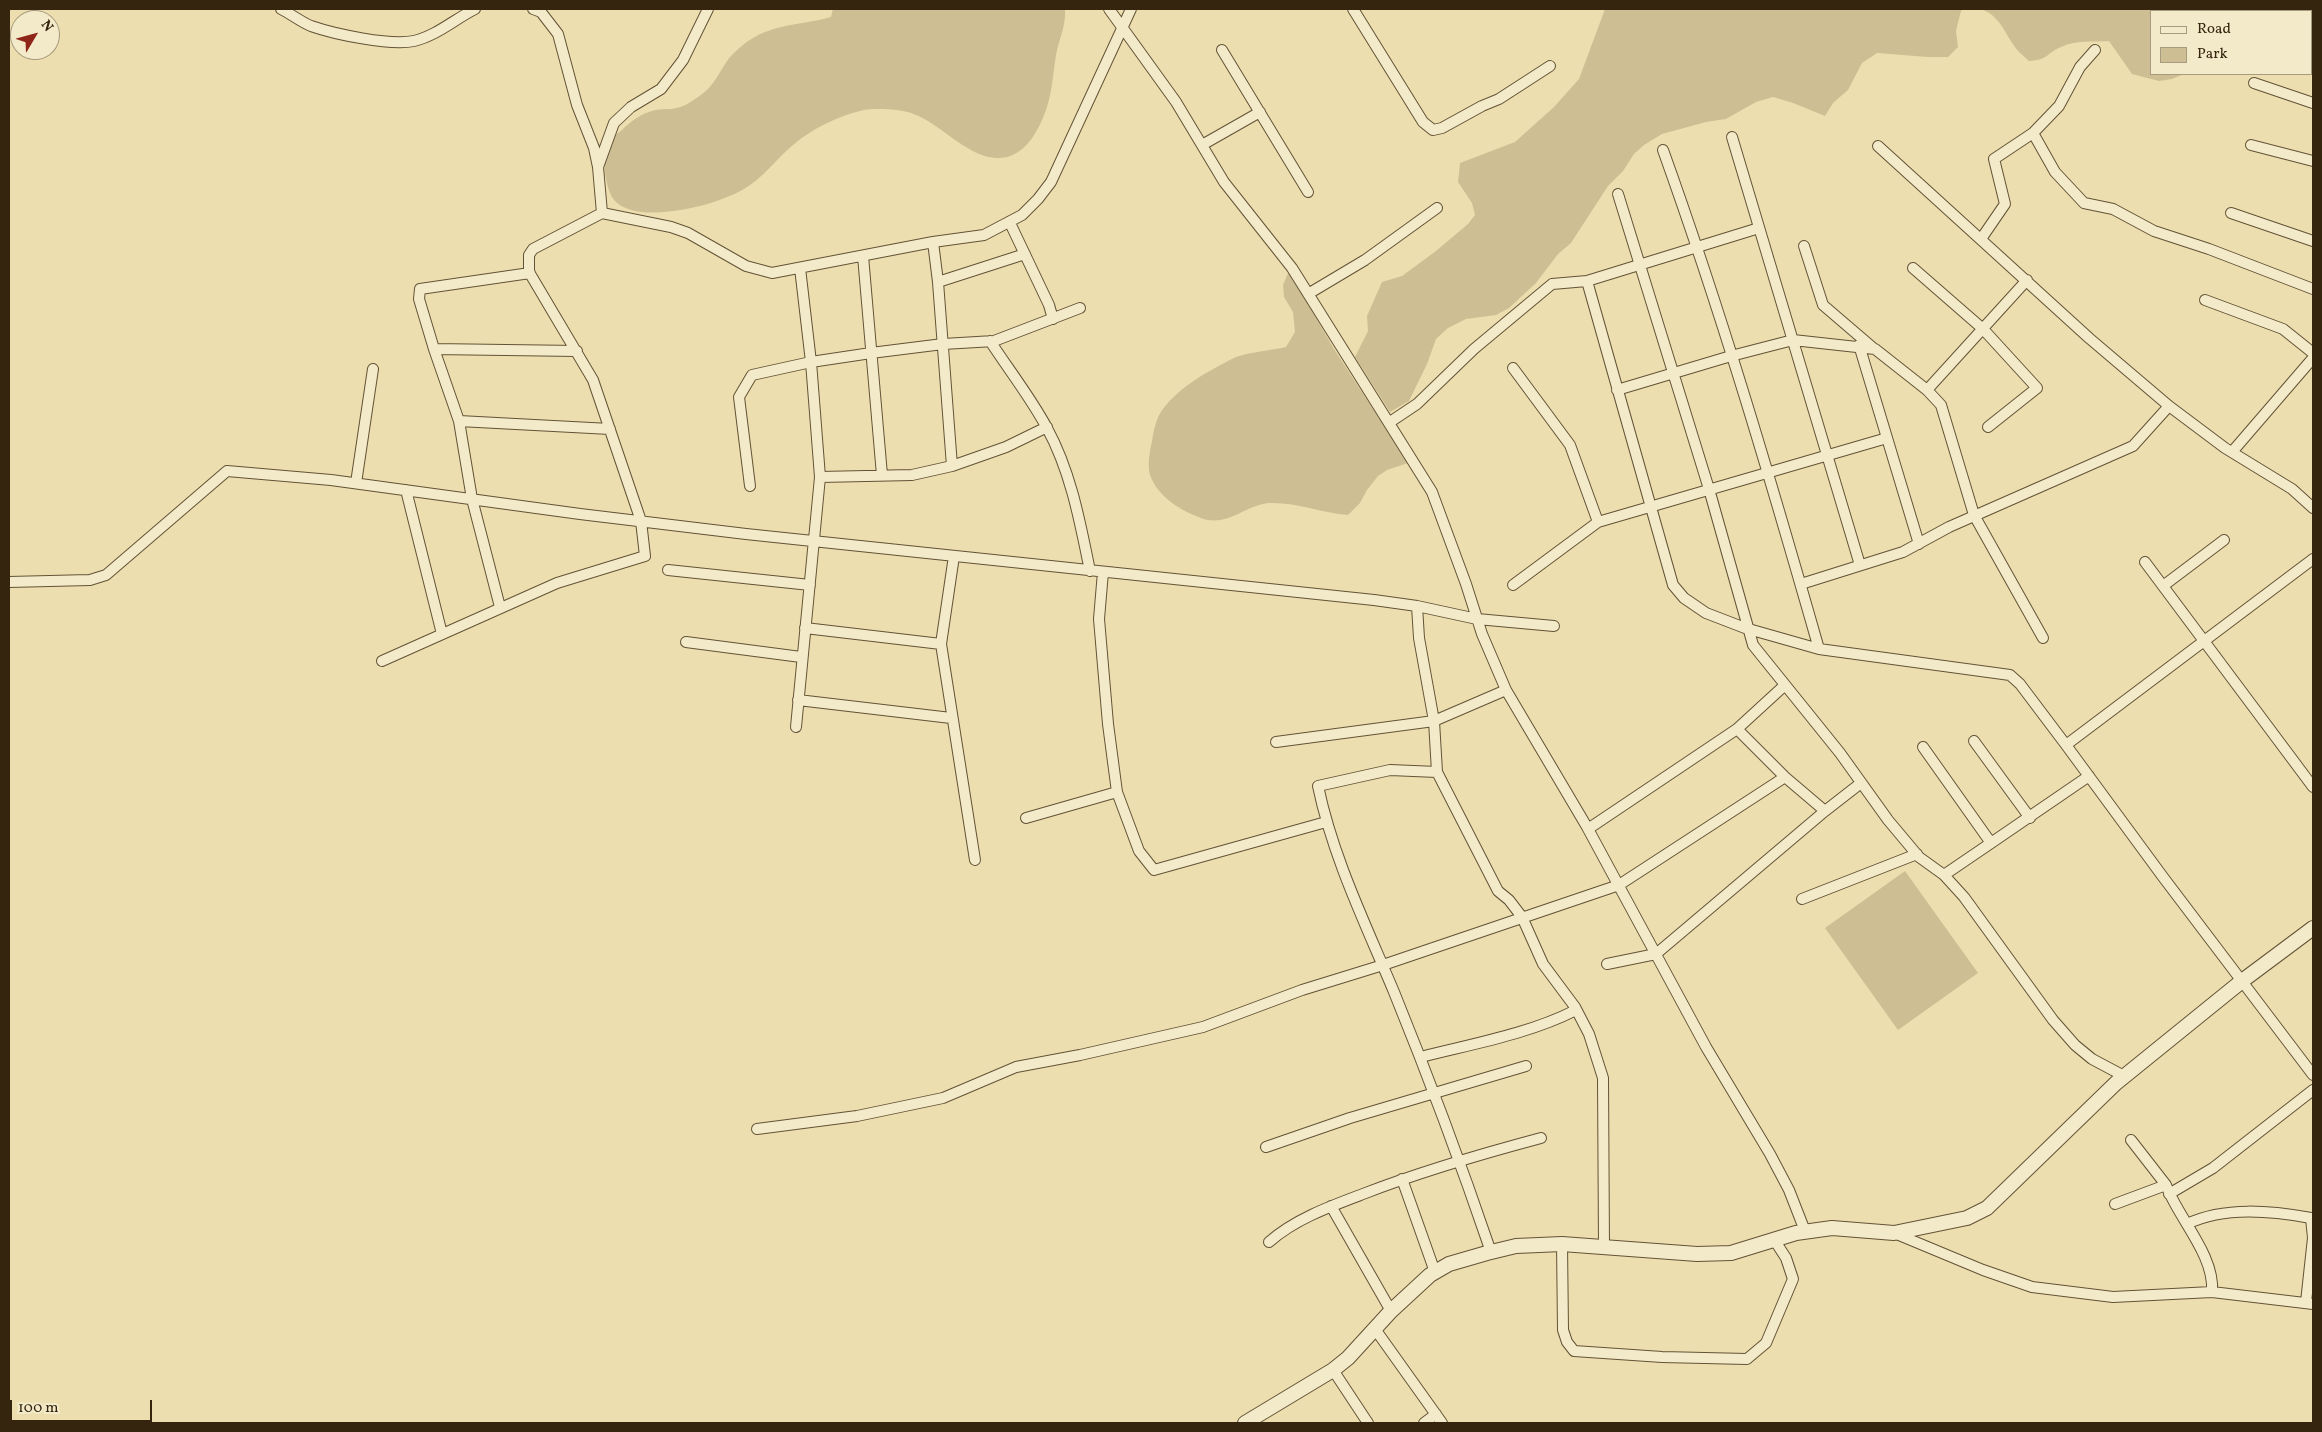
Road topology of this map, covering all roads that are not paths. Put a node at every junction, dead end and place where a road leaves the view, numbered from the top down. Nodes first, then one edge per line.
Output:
1 (281, 9) edge
2 (475, 9) edge
3 (533, 9) edge
4 (708, 9) edge
5 (1109, 9) edge
6 (1131, 9) edge
7 (1353, 9) edge
8 (1122, 26) junction
9 (1222, 50) dead end
10 (2096, 50) dead end
11 (1550, 66) dead end
12 (2254, 83) dead end
13 (2313, 103) edge
14 (1260, 112) junction
15 (2033, 133) junction
16 (1732, 136) dead end
17 (1202, 145) junction
18 (2251, 145) dead end
19 (1878, 146) dead end
20 (1663, 150) dead end
21 (2313, 161) edge
22 (598, 167) junction
23 (1308, 192) dead end
24 (1618, 194) dead end
25 (1437, 208) dead end
26 (602, 213) junction
27 (2231, 213) dead end
28 (1010, 223) junction
29 (1760, 228) junction
30 (1981, 239) junction
31 (2313, 241) edge
32 (933, 242) junction
33 (1697, 245) junction
34 (1804, 246) dead end
35 (1025, 254) junction
36 (863, 256) junction
37 (1638, 264) junction
38 (800, 268) junction
39 (1913, 268) dead end
40 (530, 274) junction
41 (1587, 280) junction
42 (2027, 280) junction
43 (938, 282) junction
44 (2313, 290) edge
45 (1308, 294) junction
46 (2206, 300) dead end
47 (1080, 308) dead end
48 (1053, 319) junction
49 (1983, 329) junction
50 (1793, 340) junction
51 (990, 342) junction
52 (943, 344) junction
53 (1859, 345) junction
54 (434, 349) junction
55 (1874, 349) junction
56 (577, 352) junction
57 (871, 353) junction
58 (2313, 353) edge
59 (1731, 356) junction
60 (2313, 358) edge
61 (811, 362) junction
62 (1513, 368) dead end
63 (373, 369) dead end
64 (1672, 373) junction
65 (1617, 390) junction
66 (1927, 390) junction
67 (2170, 406) junction
68 (459, 421) junction
69 (1390, 422) junction
70 (1047, 427) junction
71 (1988, 427) dead end
72 (610, 429) junction
73 (1887, 438) junction
74 (2232, 452) junction
75 (1827, 455) junction
76 (952, 466) junction
77 (1769, 472) junction
78 (882, 474) junction
79 (820, 477) junction
80 (356, 483) junction
81 (750, 486) dead end
82 (1708, 489) junction
83 (406, 490) junction
84 (472, 499) junction
85 (1652, 506) junction
86 (2313, 508) edge
87 (1974, 515) junction
88 (641, 522) junction
89 (1598, 522) junction
90 (2224, 540) dead end
91 (814, 541) junction
92 (1919, 544) junction
93 (954, 556) junction
94 (2313, 558) edge
95 (2145, 562) dead end
96 (1860, 565) junction
97 (668, 570) dead end
98 (1090, 570) junction
99 (1103, 572) junction
100 (9, 582) edge
101 (1801, 584) junction
102 (810, 585) junction
103 (1513, 585) dead end
104 (2162, 586) junction
105 (1417, 606) junction
106 (500, 607) junction
107 (1477, 619) junction
108 (1554, 626) dead end
109 (805, 628) junction
110 (1750, 630) junction
111 (442, 634) junction
112 (2043, 638) dead end
113 (2202, 641) junction
114 (686, 642) dead end
115 (942, 644) junction
116 (1819, 649) junction
117 (801, 657) junction
118 (382, 661) dead end
119 (1785, 685) junction
120 (1506, 690) junction
121 (798, 700) junction
122 (951, 718) junction
123 (1434, 721) junction
124 (796, 727) dead end
125 (1737, 730) junction
126 (1974, 741) dead end
127 (1276, 742) dead end
128 (2066, 745) junction
129 (1923, 748) dead end
130 (1437, 772) junction
131 (2089, 776) junction
132 (1785, 777) junction
133 (1861, 783) junction
134 (2313, 787) edge
135 (1117, 792) junction
136 (1825, 811) junction
137 (1026, 818) dead end
138 (2030, 818) junction
139 (1326, 822) junction
140 (1588, 829) junction
141 (1991, 843) junction
142 (1917, 854) junction
143 (974, 860) dead end
144 (1944, 875) junction
145 (1619, 885) junction
146 (1802, 899) dead end
147 (1522, 917) junction
148 (2313, 928) edge
149 (1656, 954) junction
150 (1607, 964) dead end
151 (1383, 965) junction
152 (2242, 981) junction
153 (1576, 1010) junction
154 (1421, 1057) junction
155 (1526, 1066) dead end
156 (2313, 1075) edge
157 (2124, 1076) junction
158 (2313, 1090) edge
159 (1434, 1093) junction
160 (757, 1129) dead end
161 (1542, 1138) dead end
162 (2131, 1140) dead end
163 (1266, 1147) dead end
164 (1460, 1160) junction
165 (1402, 1179) junction
166 (2167, 1190) junction
167 (2116, 1204) dead end
168 (1331, 1206) junction
169 (2187, 1224) junction
170 (1805, 1231) junction
171 (1894, 1233) junction
172 (1775, 1241) junction
173 (1268, 1242) dead end
174 (1562, 1244) junction
175 (1604, 1247) junction
176 (1491, 1252) junction
177 (1434, 1272) junction
178 (2212, 1292) junction
179 (2309, 1303) edge
180 (1391, 1311) junction
181 (1375, 1329) junction
182 (1333, 1370) junction
183 (1439, 1419) edge
184 (1245, 1423) edge
185 (1368, 1423) edge
186 (1424, 1423) edge

1 - 2 street
3 - 22 street
4 - 22 street
5 - 8 street
6 - 8 street
7 - 11 street
8 - 17 street
8 - 28 street
9 - 14 street
10 - 15 street
12 - 13 street
14 - 17 street
14 - 23 street
15 - 30 street
15 - 44 street
16 - 29 street
17 - 45 street
18 - 21 street
19 - 30 street
20 - 33 street
22 - 26 street
24 - 37 street
25 - 45 street
26 - 38 street
26 - 40 street
27 - 31 street
28 - 32 street
28 - 35 street
29 - 33 street
29 - 50 street
30 - 42 street
32 - 36 street
32 - 43 street
33 - 37 street
33 - 59 street
34 - 55 street
35 - 43 street
35 - 48 street
36 - 38 street
36 - 57 street
37 - 41 street
37 - 64 street
38 - 61 street
39 - 49 street
40 - 54 street
40 - 56 street
41 - 65 street
41 - 69 street
42 - 49 street
42 - 67 street
43 - 52 street
45 - 69 street
46 - 58 street
47 - 48 street
48 - 51 street
49 - 66 street
49 - 71 street
50 - 53 street
50 - 59 street
50 - 75 street
51 - 52 street
51 - 70 street
52 - 57 street
52 - 76 street
53 - 55 street
53 - 73 street
54 - 56 street
54 - 68 street
55 - 66 street
56 - 72 street
57 - 61 street
57 - 78 street
59 - 64 street
59 - 77 street
60 - 74 street
61 - 79 street
61 - 81 street
62 - 89 street
63 - 80 street
64 - 65 street
64 - 82 street
65 - 85 street
66 - 87 street
67 - 74 street
67 - 87 street
68 - 72 street
68 - 84 street
69 - 107 street
70 - 76 street
70 - 98 street
72 - 88 street
73 - 75 street
73 - 92 street
74 - 86 street
75 - 77 street
75 - 96 street
76 - 78 street
77 - 82 street
77 - 101 street
78 - 79 street
79 - 91 street
80 - 83 street
80 - 100 street
82 - 85 street
82 - 110 street
83 - 84 street
83 - 111 street
84 - 88 street
84 - 106 street
85 - 89 street
85 - 110 street
87 - 92 street
87 - 112 street
88 - 91 street
88 - 106 street
89 - 103 street
90 - 104 street
91 - 93 street
91 - 102 street
92 - 96 street
93 - 98 street
93 - 115 street
94 - 113 street
95 - 104 street
96 - 101 street
97 - 102 street
98 - 99 street
99 - 105 street
99 - 135 street
101 - 116 street
102 - 109 street
104 - 113 street
105 - 107 street
105 - 123 street
106 - 111 street
107 - 108 street
107 - 120 street
109 - 115 street
109 - 117 street
110 - 116 street
110 - 119 street
111 - 118 street
113 - 128 street
113 - 134 street
114 - 117 street
115 - 122 street
116 - 128 street
117 - 121 street
119 - 125 street
119 - 133 street
120 - 123 street
120 - 140 street
121 - 122 street
121 - 124 street
122 - 143 street
123 - 127 street
123 - 130 street
125 - 132 street
125 - 140 street
126 - 138 street
128 - 131 street
129 - 141 street
130 - 139 street
130 - 147 street
131 - 138 street
131 - 152 street
132 - 136 street
132 - 145 street
133 - 136 street
133 - 142 street
135 - 137 street
135 - 139 street
136 - 149 street
138 - 141 street
139 - 151 street
140 - 145 street
141 - 144 street
142 - 144 street
142 - 146 street
144 - 157 street
145 - 147 street
145 - 149 street
147 - 151 street
147 - 153 street
148 - 152 street
149 - 150 street
149 - 170 street
151 - 154 street
151 - 160 street
152 - 156 street
152 - 157 street
153 - 154 street
153 - 175 street
154 - 159 street
155 - 159 street
157 - 171 street
158 - 166 street
159 - 163 street
159 - 164 street
161 - 164 street
162 - 166 street
164 - 165 street
164 - 176 street
165 - 168 street
165 - 177 street
166 - 167 street
166 - 169 street
168 - 173 street
168 - 180 street
169 - 178 street
169 - 179 street
170 - 171 street
170 - 172 street
171 - 178 street
172 - 174 street
172 - 175 street
174 - 175 street
174 - 176 street
176 - 177 street
177 - 180 street
178 - 179 street
180 - 181 street
181 - 182 street
181 - 183 street
182 - 184 street
182 - 185 street
183 - 186 street

